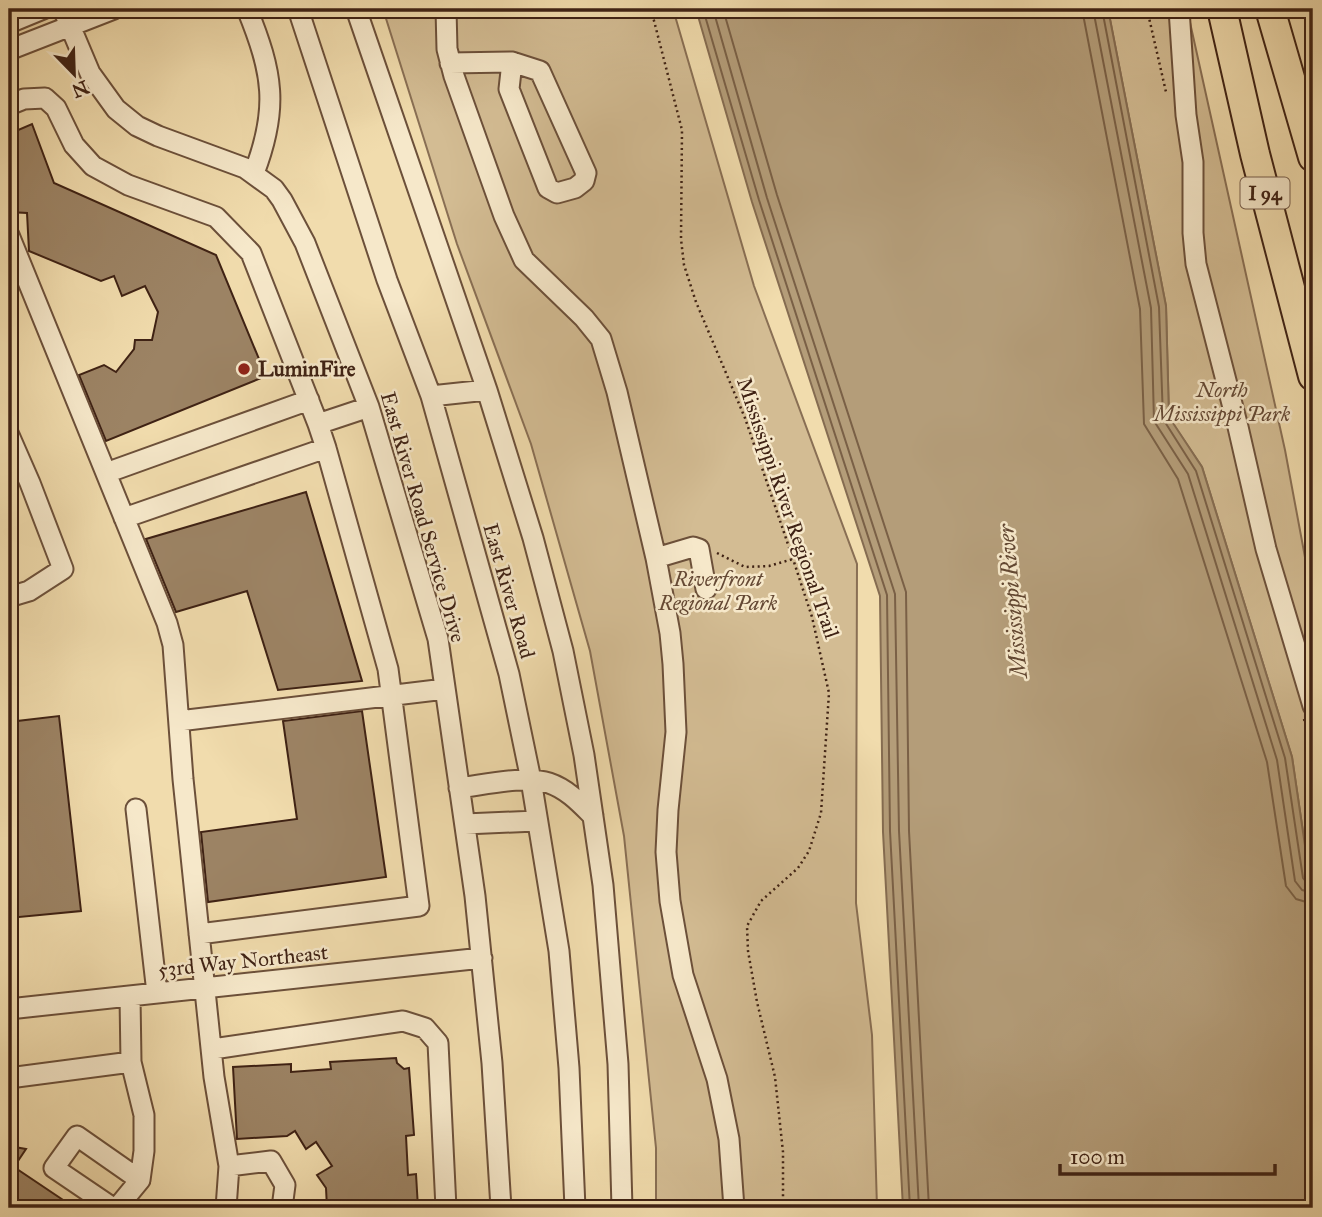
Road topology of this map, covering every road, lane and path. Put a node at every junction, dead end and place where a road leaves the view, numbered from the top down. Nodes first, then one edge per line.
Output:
1 (43, 9) edge
2 (114, 9) edge
3 (247, 9) edge
4 (298, 9) edge
5 (356, 9) edge
6 (446, 9) edge
7 (651, 9) edge
8 (1179, 9) edge
9 (1222, 9) edge
10 (1270, 9) edge
11 (66, 18) edge
12 (9, 23) edge
13 (9, 50) edge
14 (512, 62) junction
15 (450, 63) junction
16 (9, 105) edge
17 (1313, 157) edge
18 (254, 173) junction
19 (9, 235) edge
20 (1313, 376) edge
21 (487, 390) junction
22 (431, 396) junction
23 (309, 400) junction
24 (369, 407) junction
25 (318, 424) junction
26 (9, 435) edge
27 (326, 448) junction
28 (106, 473) junction
29 (124, 518) junction
30 (699, 549) junction
31 (656, 558) junction
32 (793, 559) junction
33 (706, 589) dead end
34 (9, 597) edge
35 (445, 689) junction
36 (389, 695) junction
37 (1313, 706) edge
38 (178, 721) junction
39 (531, 780) junction
40 (459, 788) junction
41 (136, 809) dead end
42 (593, 816) junction
43 (536, 821) junction
44 (465, 824) junction
45 (200, 934) junction
46 (482, 958) junction
47 (205, 988) junction
48 (157, 993) junction
49 (130, 996) junction
50 (9, 1009) edge
51 (213, 1049) junction
52 (131, 1062) junction
53 (9, 1077) edge
54 (229, 1166) junction
55 (140, 1180) junction
56 (1293, 1207) edge
57 (115, 1208) edge
58 (226, 1208) edge
59 (282, 1208) edge
60 (446, 1208) edge
61 (500, 1208) edge
62 (575, 1208) edge
63 (622, 1208) edge
64 (734, 1208) edge
65 (783, 1208) edge
66 (1310, 1208) edge

1 - 12 street
2 - 11 street
3 - 18 street
4 - 22 street, East River Road
5 - 21 street, East River Road
6 - 15 street
7 - 32 path, Mississippi River Regional Trail
8 - 37 street
9 - 20 highway, I 94
10 - 17 highway, I 94
11 - 13 street
11 - 18 street, East River Road Service Drive
14 - 14 street
14 - 15 street
15 - 31 street
16 - 23 street
18 - 24 street, East River Road Service Drive
19 - 28 street
21 - 22 street
21 - 42 street, East River Road
22 - 39 street, East River Road
23 - 25 street
23 - 28 street
24 - 25 street
24 - 35 street, East River Road Service Drive
25 - 27 street
26 - 34 street
27 - 29 street
27 - 36 street
28 - 29 street
29 - 38 street
30 - 31 street
30 - 32 path
30 - 33 street
31 - 64 street
32 - 65 path, Mississippi River Regional Trail
35 - 36 street
35 - 40 street, East River Road Service Drive
36 - 38 street
36 - 45 street
38 - 45 street
39 - 40 street
39 - 42 street
39 - 43 street, East River Road
40 - 44 street, East River Road Service Drive
41 - 48 street
42 - 63 street, East River Road
43 - 44 street
43 - 62 street, East River Road
44 - 46 street, East River Road Service Drive
45 - 47 street
46 - 47 street, 53rd Way Northeast
46 - 61 street, East River Road Service Drive
47 - 48 street, 53rd Way Northeast
47 - 51 street
48 - 49 street, 53rd Way Northeast
49 - 50 street, 53rd Way Northeast
49 - 52 street
51 - 54 street
51 - 60 street
52 - 53 street
52 - 55 street
54 - 58 street
54 - 59 street
55 - 57 street
55 - 57 street
56 - 66 path

